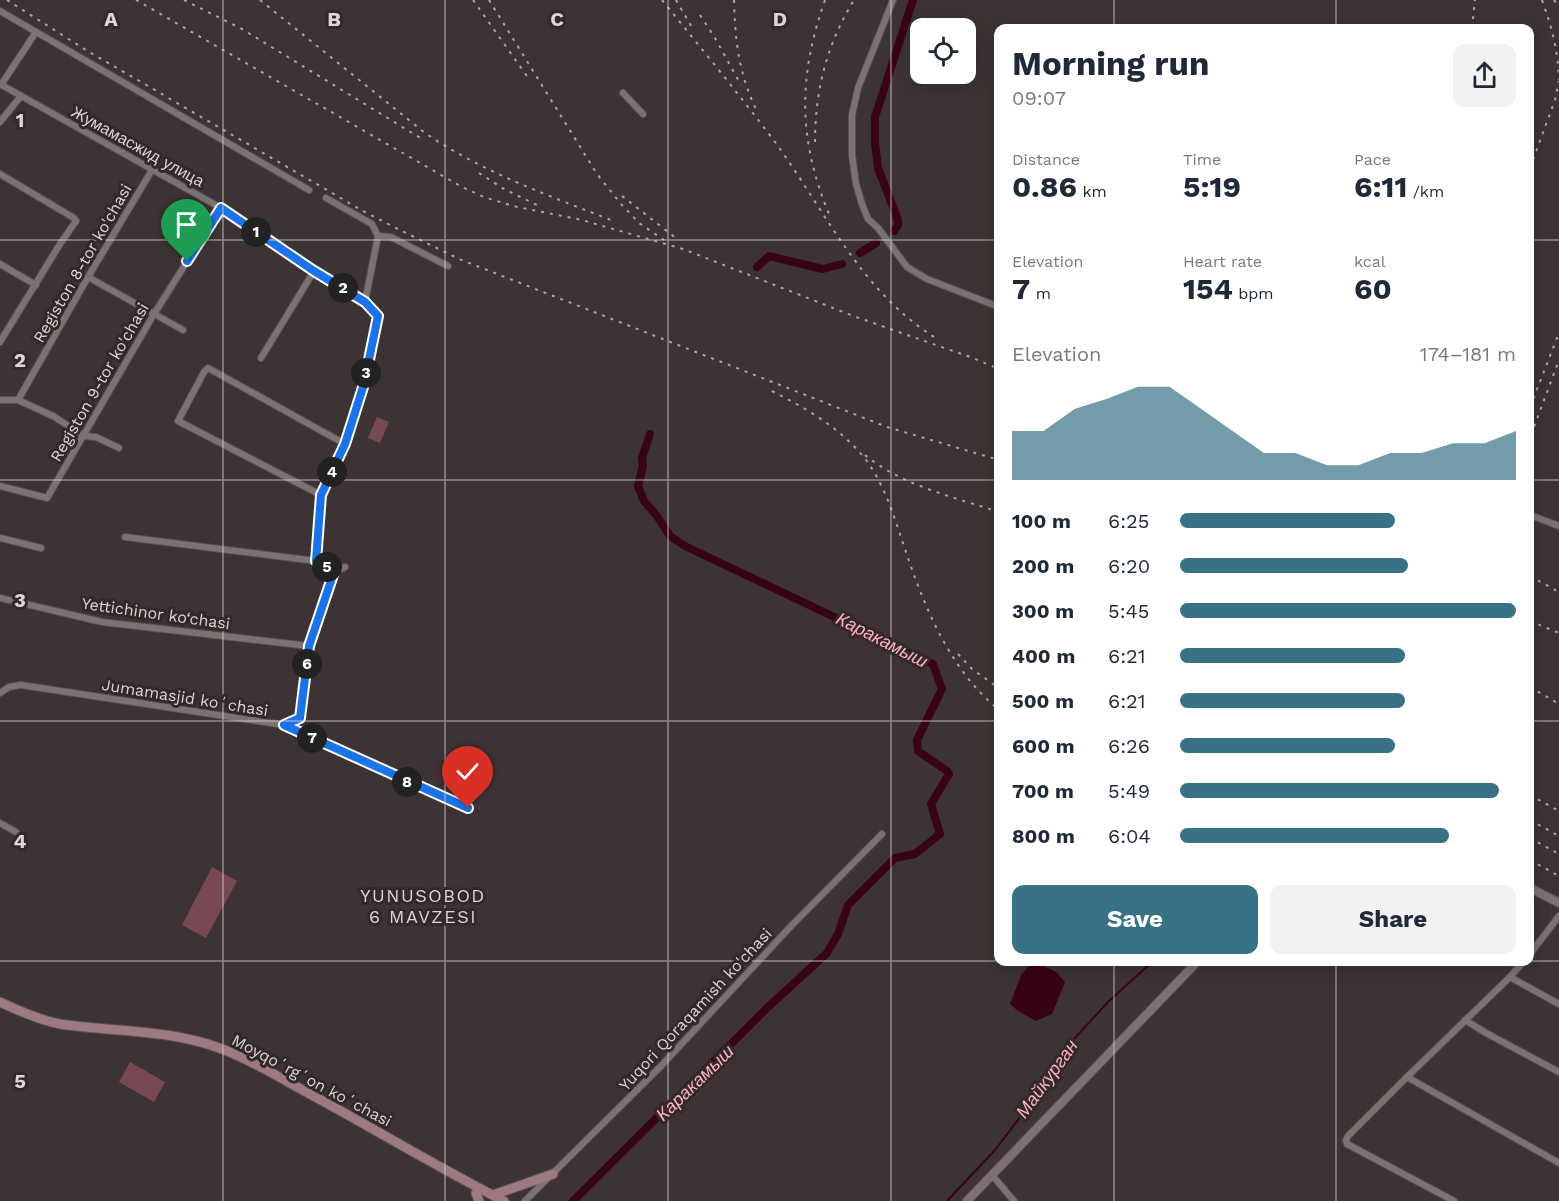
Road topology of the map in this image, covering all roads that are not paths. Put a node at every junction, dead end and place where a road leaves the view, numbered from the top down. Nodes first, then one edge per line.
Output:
1 (893, 0) edge
2 (0, 11) edge
3 (36, 32) junction
4 (0, 84) edge
5 (623, 93) dead end
6 (21, 96) junction
7 (643, 114) dead end
8 (0, 122) edge
9 (152, 170) junction
10 (0, 174) edge
11 (309, 190) dead end
12 (326, 198) dead end
13 (221, 208) junction
14 (378, 236) junction
15 (0, 264) edge
16 (448, 266) dead end
17 (314, 271) junction
18 (88, 277) junction
19 (36, 285) junction
20 (365, 302) junction
21 (994, 305) edge
22 (154, 314) junction
23 (183, 330) dead end
24 (0, 342) edge
25 (261, 358) dead end
26 (0, 400) edge
27 (18, 400) junction
28 (84, 436) junction
29 (345, 444) junction
30 (119, 448) dead end
31 (0, 486) edge
32 (321, 495) junction
33 (1534, 517) edge
34 (1559, 526) edge
35 (124, 537) dead end
36 (0, 538) edge
37 (41, 548) dead end
38 (316, 561) junction
39 (345, 567) dead end
40 (334, 572) junction
41 (0, 598) edge
42 (309, 646) junction
43 (0, 693) edge
44 (284, 725) junction
45 (468, 808) dead end
46 (0, 823) edge
47 (15, 832) dead end
48 (882, 834) dead end
49 (1534, 890) edge
50 (1559, 903) edge
51 (1559, 916) edge
52 (1534, 949) edge
53 (1193, 966) edge
54 (1519, 966) edge
55 (1510, 976) junction
56 (0, 1002) edge
57 (1559, 1004) edge
58 (1465, 1020) junction
59 (1559, 1072) edge
60 (1407, 1077) junction
61 (1559, 1163) edge
62 (553, 1174) junction
63 (992, 1175) junction
64 (462, 1179) junction
65 (477, 1197) edge
66 (492, 1198) edge
67 (504, 1201) edge
68 (525, 1201) edge
69 (967, 1201) edge
70 (1014, 1201) edge
71 (1454, 1201) edge

1 - 21 street
2 - 3 street
3 - 4 street
3 - 11 street
4 - 6 street, Жумамасжид улица
5 - 7 street
6 - 8 street
6 - 9 street, Жумамасжид улица
9 - 13 street, Жумамасжид улица
9 - 18 street, Registon 8-tor ko'chasi
10 - 19 street
12 - 14 street
13 - 17 street, Жумамасжид улица
13 - 22 street, Registon 9-tor ko'chasi
14 - 16 street
14 - 20 street
15 - 19 street
17 - 20 street, Жумамасжид улица
17 - 25 street
18 - 22 street
18 - 27 street, Registon 8-tor ko'chasi
19 - 24 street
20 - 29 street, Жумамасжид улица
22 - 23 street
22 - 28 street, Registon 9-tor ko'chasi
26 - 27 street
27 - 28 street
28 - 30 street
28 - 31 street, Registon 9-tor ko'chasi
29 - 32 street
29 - 32 street
32 - 38 street
33 - 34 street
35 - 38 street
36 - 37 street
38 - 40 street
39 - 40 street
40 - 42 street, Jumamasjid koʻchasi
41 - 42 street, Yettichinor ko‘chasi
42 - 44 street, Jumamasjid koʻchasi
43 - 44 street, Jumamasjid koʻchasi
44 - 45 street
46 - 47 street
48 - 62 street, Yuqori Qoraqamish ko'chasi
49 - 50 street
51 - 52 street
53 - 63 street
54 - 55 street
55 - 57 street
55 - 58 street
56 - 64 main road, Moyqoʻrgʻon koʻchasi
58 - 59 street
58 - 60 street
60 - 61 street
60 - 71 street
62 - 66 main road
62 - 68 street, Yuqori Qoraqamish ko'chasi
63 - 69 street
63 - 70 street
64 - 65 main road
64 - 66 main road
65 - 66 main road
66 - 67 main road

